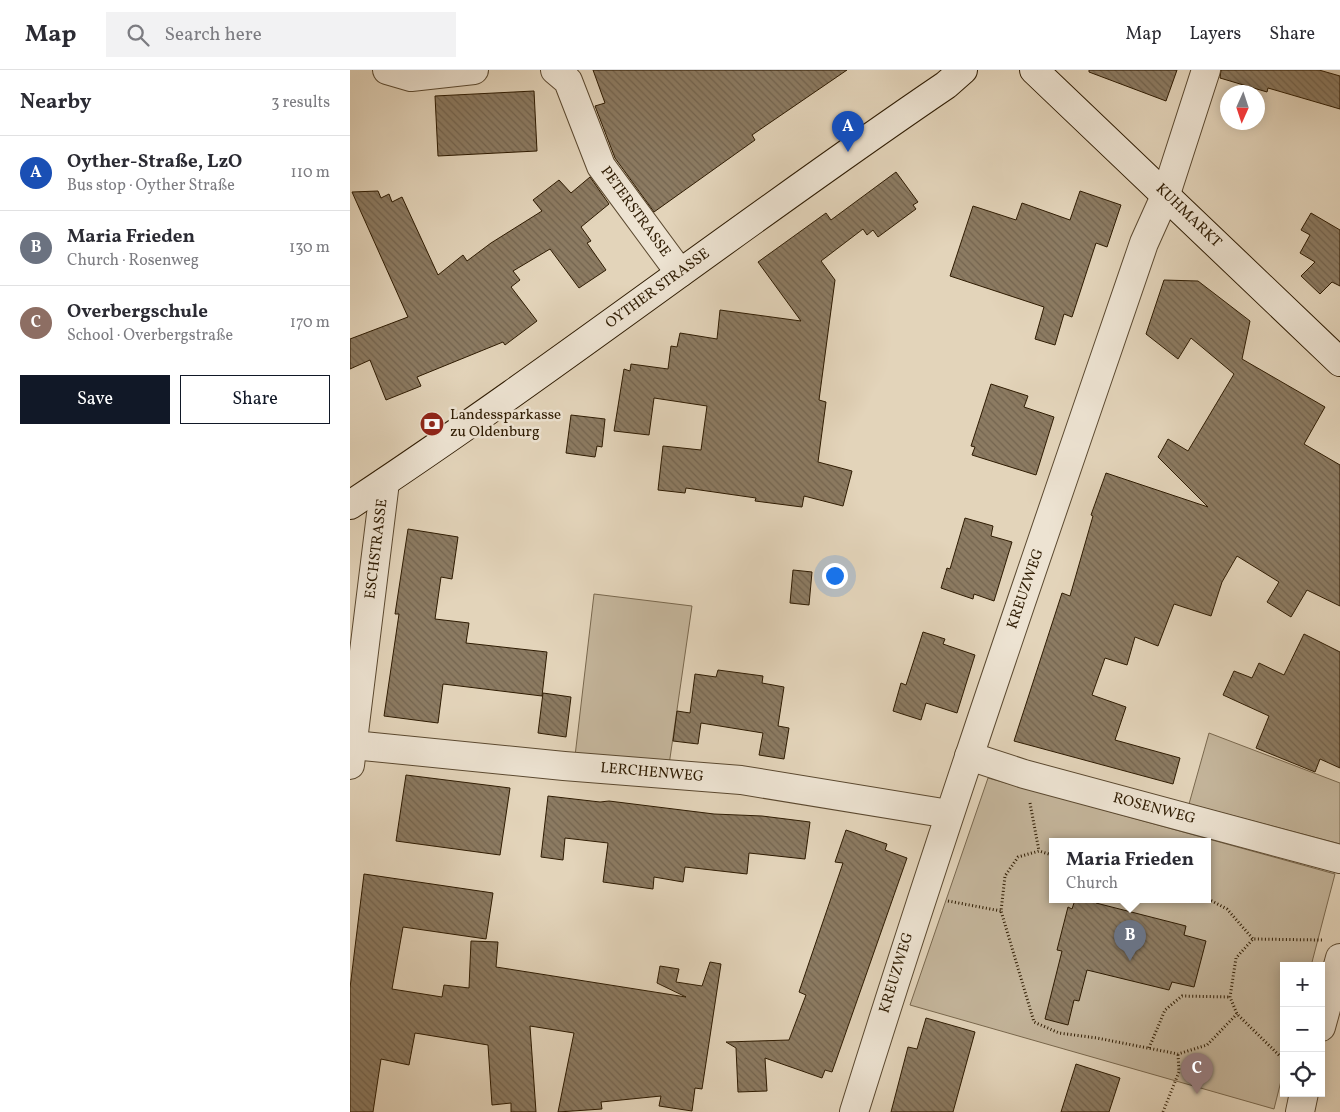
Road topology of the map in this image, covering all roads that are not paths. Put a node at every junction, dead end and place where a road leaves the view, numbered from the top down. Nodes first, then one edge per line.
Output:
1 (387, 70) edge
2 (474, 70) edge
3 (555, 70) edge
4 (963, 70) edge
5 (1034, 70) edge
6 (1206, 70) edge
7 (1166, 194) junction
8 (680, 273) junction
9 (1340, 362) edge
10 (386, 482) junction
11 (350, 505) edge
12 (351, 755) edge
13 (969, 756) junction
14 (949, 814) junction
15 (1340, 859) edge
16 (1335, 949) edge
17 (1325, 1007) edge
18 (1303, 1097) edge
19 (854, 1112) edge
20 (1300, 1112) edge

1 - 2 street
3 - 8 street, PETERSTRASSE
4 - 8 street, OYTHER STRASSE
5 - 7 street, KUHMARKT
6 - 7 street, KREUZWEG
7 - 9 street, KUHMARKT
7 - 13 street, KREUZWEG
8 - 10 street, OYTHER STRASSE
10 - 11 street, OYTHER STRASSE
10 - 12 street, ESCHSTRASSE
12 - 14 street, LERCHENWEG
13 - 14 street, KREUZWEG
13 - 15 street, ROSENWEG
14 - 19 street, KREUZWEG
16 - 17 street
18 - 20 street

